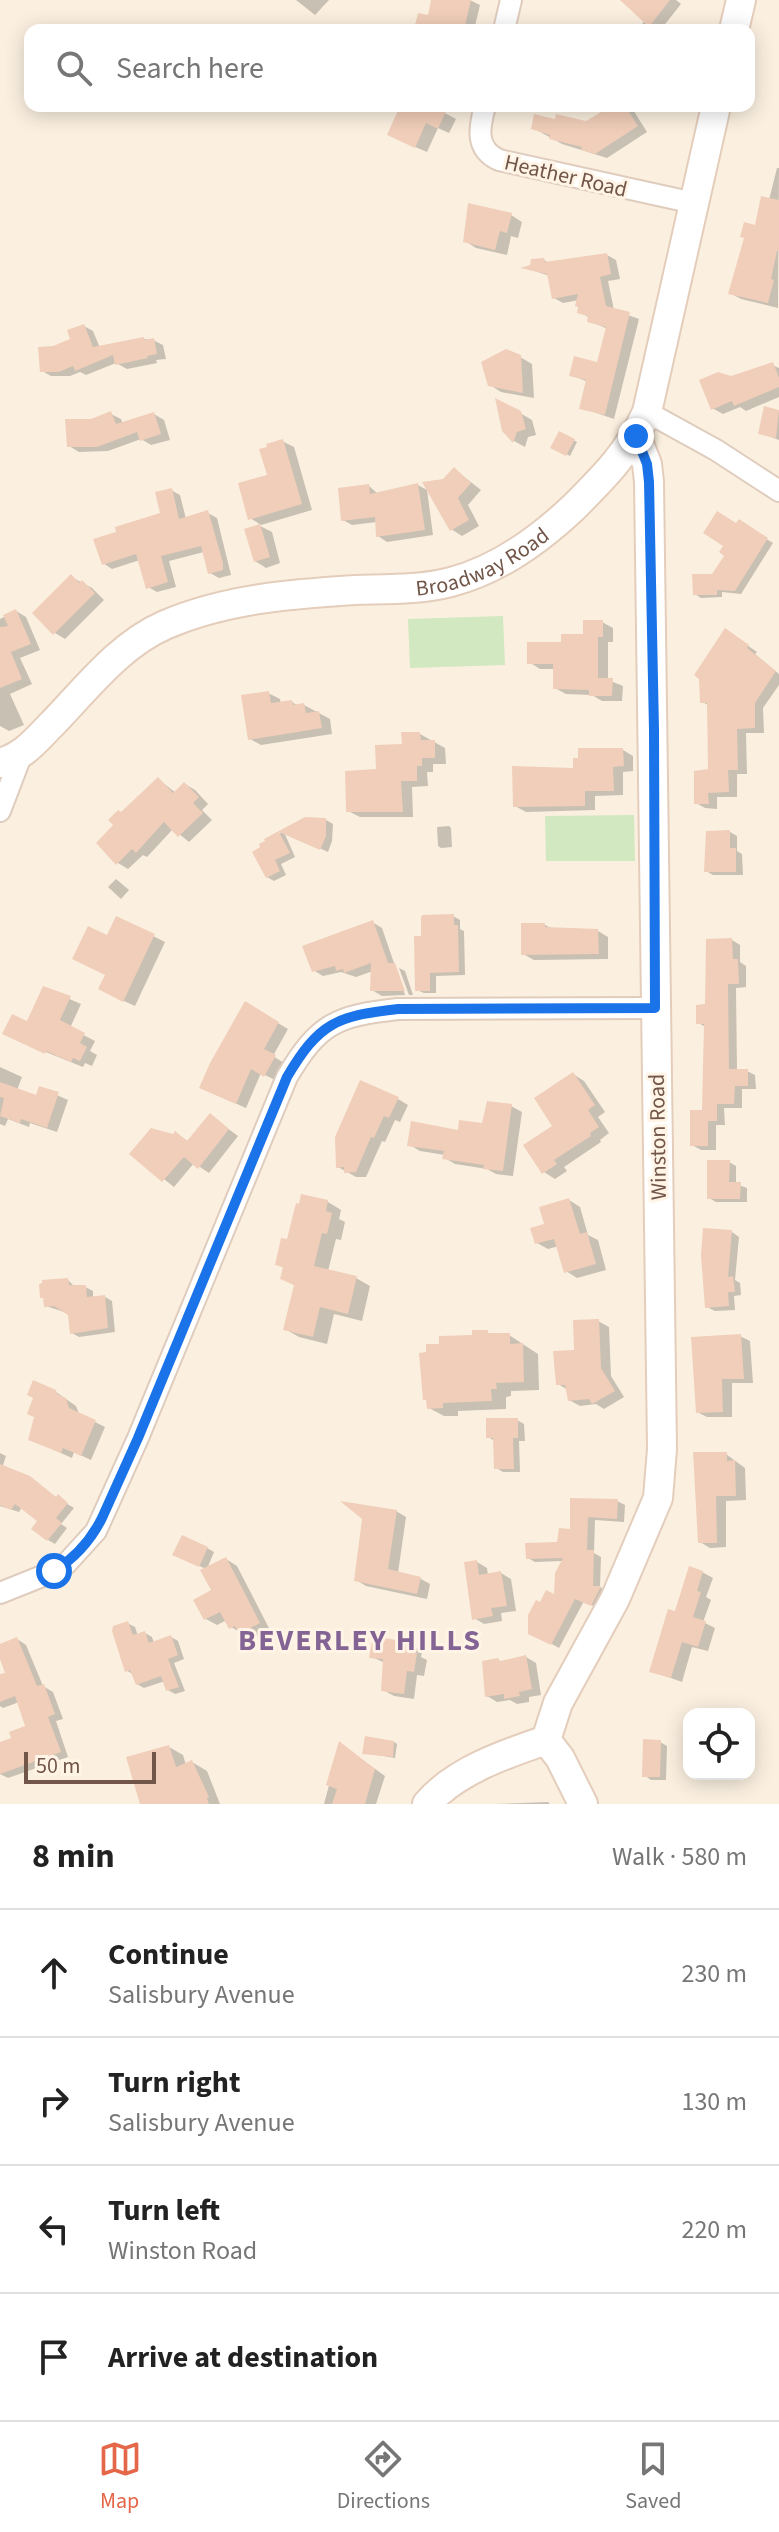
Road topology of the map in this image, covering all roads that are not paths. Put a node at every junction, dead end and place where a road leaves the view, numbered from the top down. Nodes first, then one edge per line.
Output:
1 (511, 0) edge
2 (741, 0) edge
3 (505, 24) edge
4 (735, 24) edge
5 (484, 112) edge
6 (715, 112) edge
7 (694, 203) junction
8 (641, 424) junction
9 (779, 491) edge
10 (10, 759) edge
11 (0, 811) edge
12 (655, 1008) junction
13 (0, 1593) edge
14 (546, 1740) junction
15 (427, 1804) edge
16 (583, 1804) edge

1 - 3 street
2 - 4 street
5 - 7 street, Heather Road
6 - 7 street, Broadway Road
7 - 8 street, Broadway Road
8 - 9 street
8 - 10 street, Broadway Road
8 - 12 street, Winston Road
10 - 11 street
12 - 13 street
12 - 14 street, Winston Road
14 - 15 street
14 - 16 street

